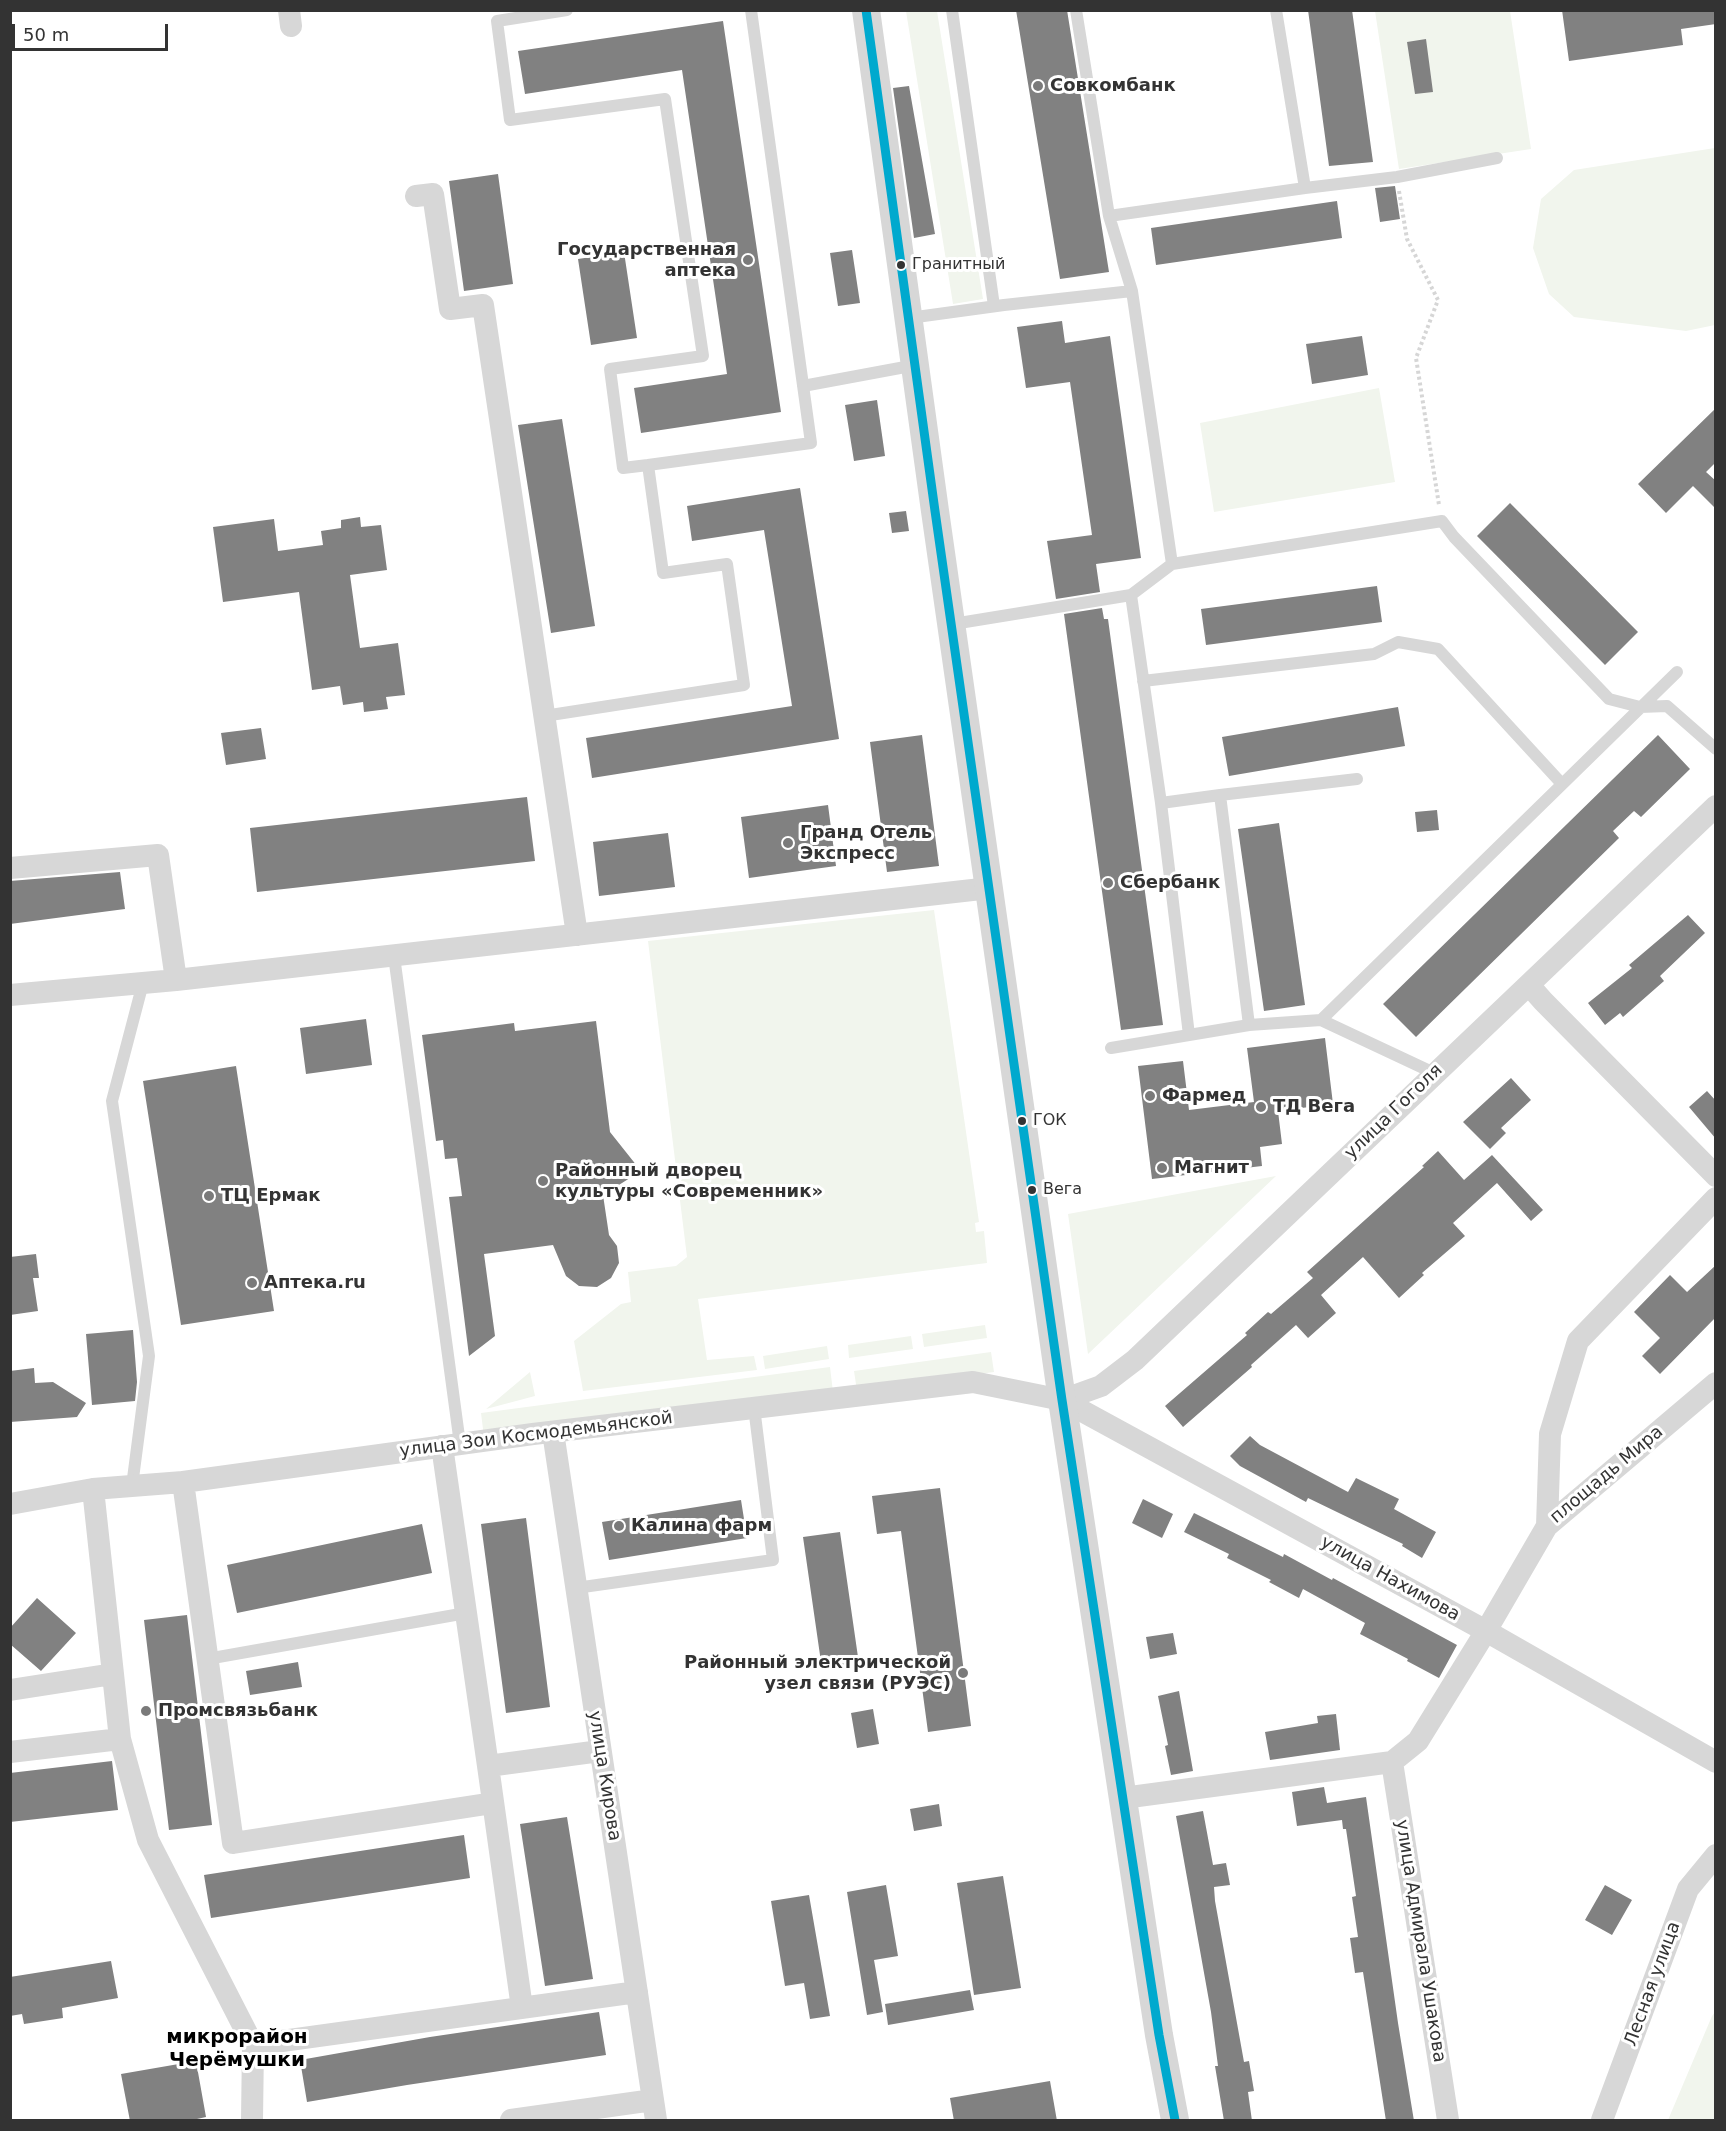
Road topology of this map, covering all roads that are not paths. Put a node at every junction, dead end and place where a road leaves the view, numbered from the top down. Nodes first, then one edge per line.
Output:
1 (567, 10) edge
2 (751, 10) edge
3 (867, 10) edge
4 (952, 10) edge
5 (1076, 10) edge
6 (1276, 10) edge
7 (1497, 158) dead end
8 (1305, 188) junction
9 (416, 196) dead end
10 (1108, 216) junction
11 (1132, 291) junction
12 (994, 306) junction
13 (909, 318) junction
14 (916, 365) junction
15 (803, 386) junction
16 (648, 465) junction
17 (1172, 564) junction
18 (1131, 595) junction
19 (953, 624) junction
20 (1677, 672) dead end
21 (1143, 681) junction
22 (1640, 707) junction
23 (544, 716) junction
24 (1716, 749) edge
25 (1357, 779) dead end
26 (1562, 784) junction
27 (1220, 795) junction
28 (1161, 803) junction
29 (1716, 806) edge
30 (10, 868) edge
31 (990, 888) junction
32 (577, 935) junction
33 (394, 956) junction
34 (176, 980) junction
35 (143, 983) junction
36 (1529, 985) junction
37 (10, 995) edge
38 (1322, 1020) junction
39 (1249, 1025) junction
40 (1189, 1035) junction
41 (1110, 1048) dead end
42 (1434, 1073) junction
43 (1716, 1176) edge
44 (1716, 1198) edge
45 (1716, 1383) edge
46 (1062, 1400) junction
47 (754, 1407) junction
48 (552, 1432) junction
49 (451, 1445) junction
50 (183, 1482) junction
51 (132, 1486) junction
52 (93, 1489) junction
53 (10, 1504) edge
54 (1547, 1526) junction
55 (576, 1588) junction
56 (466, 1613) junction
57 (1486, 1631) junction
58 (207, 1659) junction
59 (113, 1674) junction
60 (10, 1690) edge
61 (120, 1738) junction
62 (600, 1751) junction
63 (10, 1752) edge
64 (1392, 1762) junction
65 (1716, 1762) edge
66 (488, 1766) junction
67 (1123, 1798) junction
68 (493, 1803) junction
69 (1716, 1855) edge
70 (637, 1992) junction
71 (522, 2008) junction
72 (253, 2045) junction
73 (654, 2110) edge
74 (252, 2121) edge
75 (511, 2121) edge
76 (1175, 2121) edge
77 (1448, 2121) edge
78 (1602, 2121) edge

1 - 16 lane
2 - 15 lane
3 - 13 street
4 - 12 lane
5 - 10 lane
6 - 8 lane
7 - 8 lane
8 - 10 lane
9 - 23 street
10 - 11 lane
11 - 12 lane
11 - 17 lane
12 - 13 lane
13 - 14 street
14 - 15 lane
14 - 19 street
15 - 16 lane
16 - 23 lane
17 - 18 lane
17 - 22 lane
18 - 19 lane
18 - 21 lane
19 - 31 street
20 - 22 lane
21 - 26 lane
21 - 28 lane
22 - 24 lane
22 - 26 lane
23 - 32 street
25 - 27 lane
26 - 38 lane
27 - 28 lane
27 - 39 lane
28 - 40 lane
29 - 36 street, улица Гоголя
30 - 34 street
31 - 32 street
31 - 46 street
32 - 33 street
33 - 34 street
33 - 49 lane
34 - 35 street
35 - 37 street
35 - 51 lane
36 - 42 street, улица Гоголя
36 - 43 street
38 - 39 lane
38 - 42 lane
39 - 40 lane
40 - 41 lane
42 - 46 street, улица Гоголя
44 - 54 street, площадь Мира
45 - 54 street, площадь Мира
46 - 47 street, улица Зои Космодемьянской
46 - 57 street, улица Нахимова
46 - 67 street
47 - 48 street, улица Зои Космодемьянской
47 - 55 lane
48 - 49 street, улица Зои Космодемьянской
48 - 55 street, улица Кирова
49 - 50 street, улица Зои Космодемьянской
49 - 56 street
50 - 51 street, улица Зои Космодемьянской
50 - 58 street
51 - 52 street, улица Зои Космодемьянской
52 - 53 street, улица Зои Космодемьянской
52 - 59 street
54 - 57 street
55 - 62 street, улица Кирова
56 - 58 lane
56 - 66 street
57 - 64 street
57 - 65 street, улица Нахимова
58 - 68 street
59 - 60 street
59 - 61 street
61 - 63 street
61 - 72 street
62 - 66 street
62 - 70 street, улица Кирова
64 - 67 street
64 - 77 street, улица Адмирала Ушакова
66 - 68 street
67 - 76 street
68 - 71 street
69 - 78 street, Лесная улица
70 - 71 street
70 - 73 street, улица Кирова
71 - 72 street
72 - 74 street
73 - 75 street

